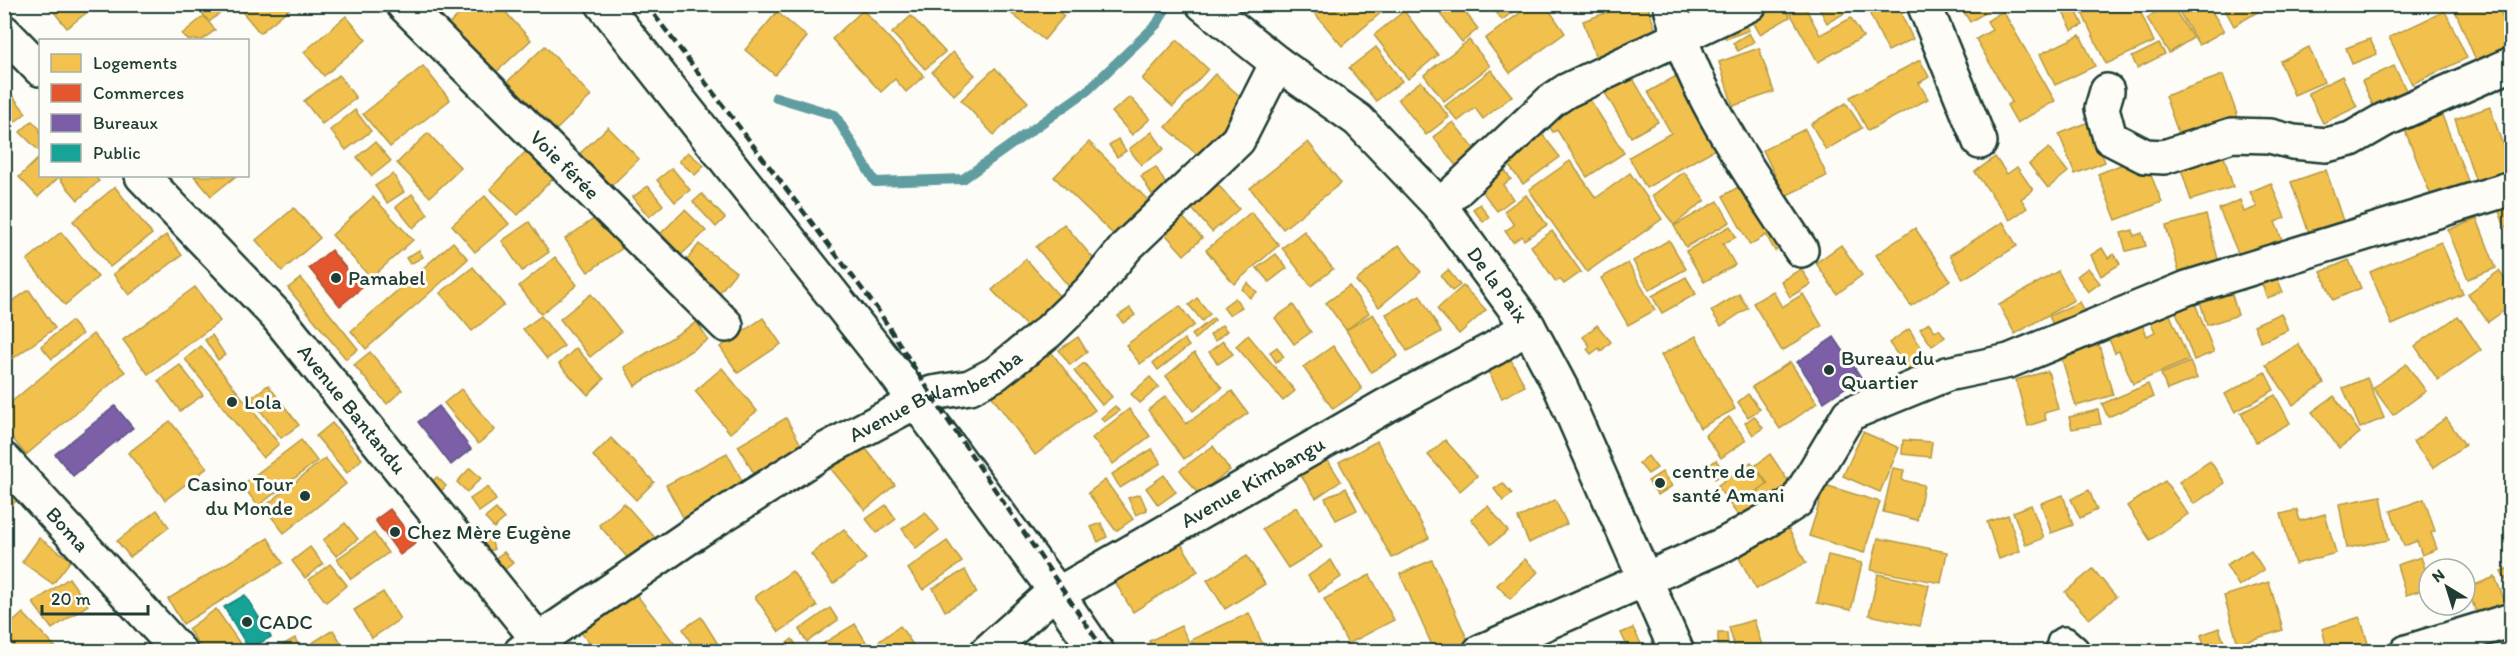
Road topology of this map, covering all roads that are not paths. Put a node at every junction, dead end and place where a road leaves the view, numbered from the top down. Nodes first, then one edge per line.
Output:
1 (403, 4) edge
2 (603, 4) edge
3 (1203, 4) edge
4 (1670, 4) edge
5 (1750, 4) edge
6 (1924, 4) edge
7 (4, 32) edge
8 (1678, 38) junction
9 (1277, 63) junction
10 (2511, 64) edge
11 (39, 68) edge
12 (2107, 91) dead end
13 (1980, 142) dead end
14 (143, 177) edge
15 (2511, 188) edge
16 (1440, 206) junction
17 (1801, 249) dead end
18 (726, 325) dead end
19 (1528, 326) junction
20 (916, 402) junction
21 (4, 460) edge
22 (1644, 579) junction
23 (1054, 591) junction
24 (2511, 620) edge
25 (536, 648) edge
26 (180, 651) edge
27 (987, 651) edge
28 (1097, 651) edge
29 (1480, 651) edge
30 (1677, 651) edge
31 (2407, 651) edge

1 - 18 street, Voie férée
2 - 20 street
3 - 9 street, De la Paix
4 - 8 street
5 - 8 street
6 - 13 street
7 - 11 street
8 - 16 street
8 - 17 street
9 - 16 street, De la Paix
9 - 20 street, Avenue Bulambemba
10 - 12 street
14 - 25 street, Avenue Bantandu
15 - 22 street
16 - 19 street, De la Paix
19 - 22 street, De la Paix
19 - 23 street, Avenue Kimbangu
20 - 23 street
20 - 25 street, Avenue Bulambemba
21 - 26 street, Boma
22 - 29 street
22 - 30 street, De la Paix
23 - 27 street, Avenue Kimbangu
23 - 28 street
24 - 31 street

